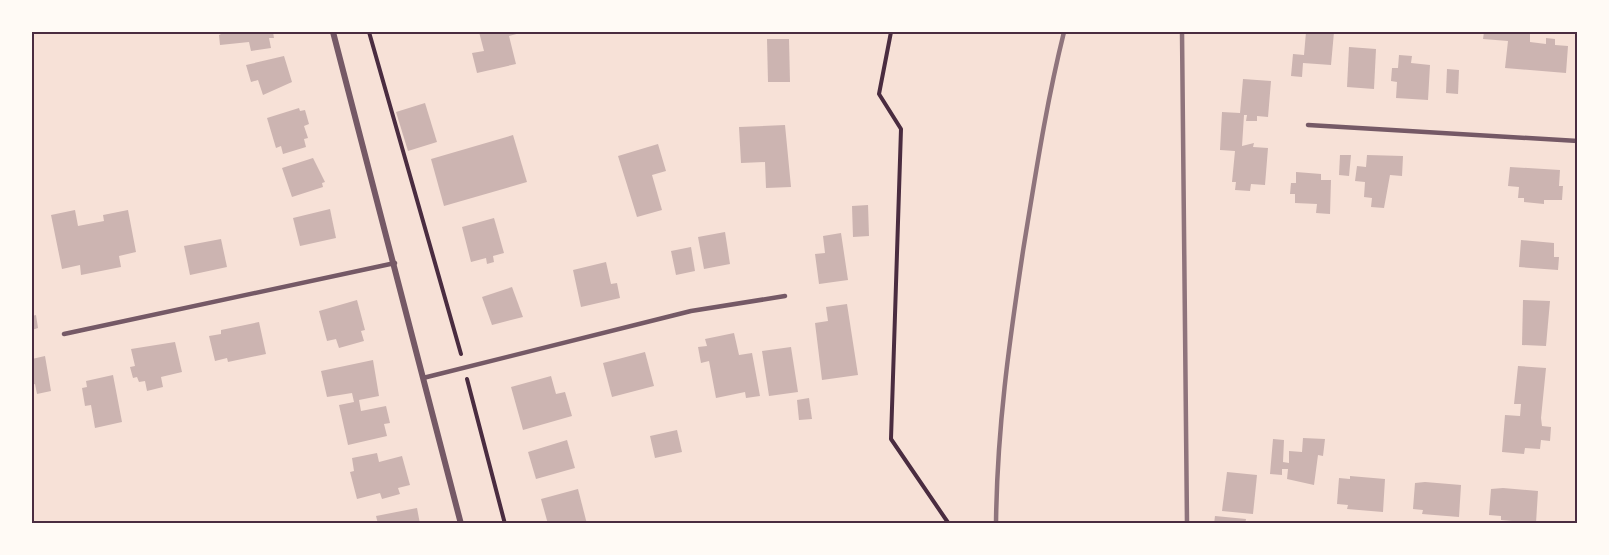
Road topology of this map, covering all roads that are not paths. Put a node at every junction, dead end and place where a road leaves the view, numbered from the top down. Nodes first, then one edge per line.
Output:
1 (333, 32) edge
2 (1308, 124) dead end
3 (1578, 141) edge
4 (395, 263) junction
5 (785, 296) dead end
6 (64, 333) dead end
7 (423, 378) junction
8 (461, 524) edge

1 - 4 street
2 - 3 lane
4 - 6 lane
4 - 7 street
5 - 7 lane
7 - 8 street

